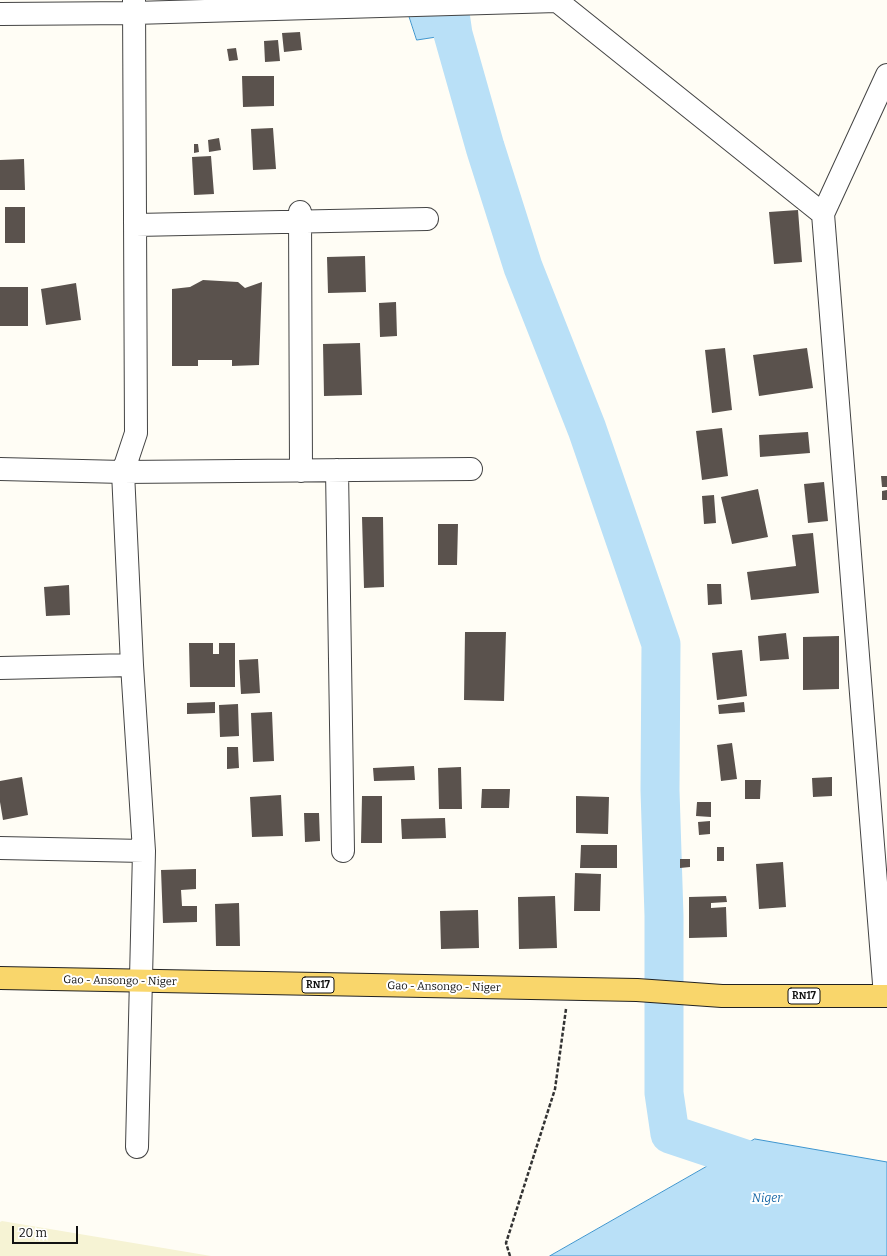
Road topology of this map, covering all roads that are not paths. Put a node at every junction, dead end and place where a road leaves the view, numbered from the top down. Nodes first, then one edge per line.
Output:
1 (561, 1) edge
2 (134, 7) edge
3 (0, 14) edge
4 (887, 76) edge
5 (823, 214) junction
6 (300, 217) junction
7 (427, 219) dead end
8 (136, 225) junction
9 (0, 469) edge
10 (471, 469) dead end
11 (337, 470) junction
12 (301, 471) junction
13 (123, 472) junction
14 (132, 665) junction
15 (0, 668) edge
16 (0, 848) edge
17 (144, 851) junction
18 (343, 851) dead end
19 (0, 978) edge
20 (141, 982) junction
21 (886, 996) edge
22 (138, 1147) dead end

1 - 2 street
1 - 5 street
2 - 3 street
2 - 8 street
4 - 5 street
5 - 21 street
6 - 7 street
6 - 8 street
6 - 12 street
8 - 13 street
9 - 13 street
10 - 11 street
11 - 12 street
11 - 18 street
12 - 13 street
13 - 14 street
14 - 15 street
14 - 17 street
16 - 17 street
17 - 20 street
19 - 20 main road, Gao - Ansongo - Niger / RN17
20 - 21 main road, Gao - Ansongo - Niger / RN17
20 - 22 street

